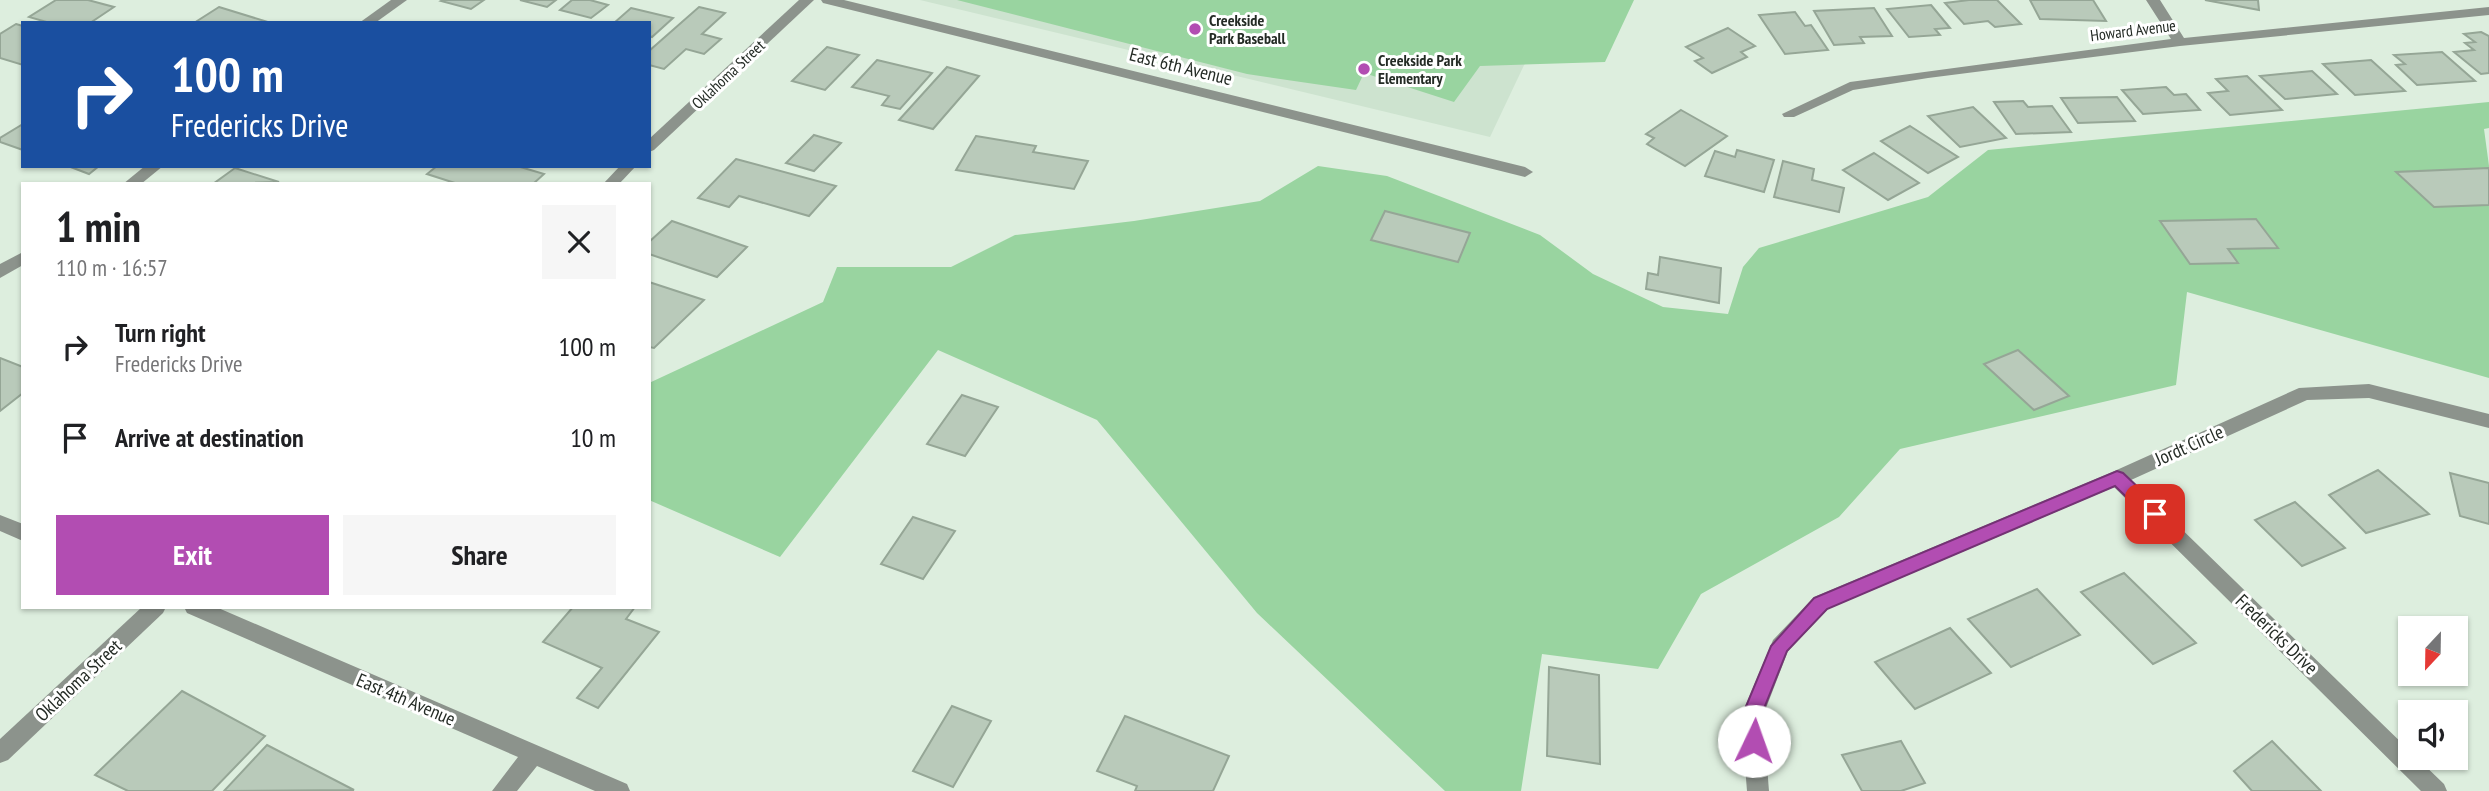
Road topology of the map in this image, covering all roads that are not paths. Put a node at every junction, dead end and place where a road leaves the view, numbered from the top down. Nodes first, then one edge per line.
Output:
1 (400, 0) edge
2 (807, 0) edge
3 (828, 0) edge
4 (2153, 0) edge
5 (2489, 11) edge
6 (369, 21) edge
7 (2180, 42) junction
8 (1788, 114) dead end
9 (651, 145) edge
10 (153, 168) edge
11 (627, 168) edge
12 (1524, 172) dead end
13 (133, 182) edge
14 (612, 182) edge
15 (21, 258) edge
16 (0, 272) edge
17 (2489, 421) edge
18 (2117, 478) junction
19 (0, 523) edge
20 (21, 532) edge
21 (154, 609) edge
22 (199, 609) edge
23 (0, 753) edge
24 (534, 754) junction
25 (503, 791) edge
26 (619, 791) edge
27 (1758, 791) edge
28 (2436, 791) edge

1 - 6 street
2 - 9 street, Oklahoma Street
3 - 12 street, East 6th Avenue
4 - 7 street
5 - 7 street, Howard Avenue
7 - 8 street, Howard Avenue
10 - 13 street
11 - 14 street
15 - 16 street
17 - 18 street, Jordt Circle
18 - 27 street, Jordt Circle
18 - 28 street, Fredericks Drive
19 - 20 street
21 - 23 street, Oklahoma Street
22 - 24 street, East 4th Avenue
24 - 25 street
24 - 26 street, East 4th Avenue

